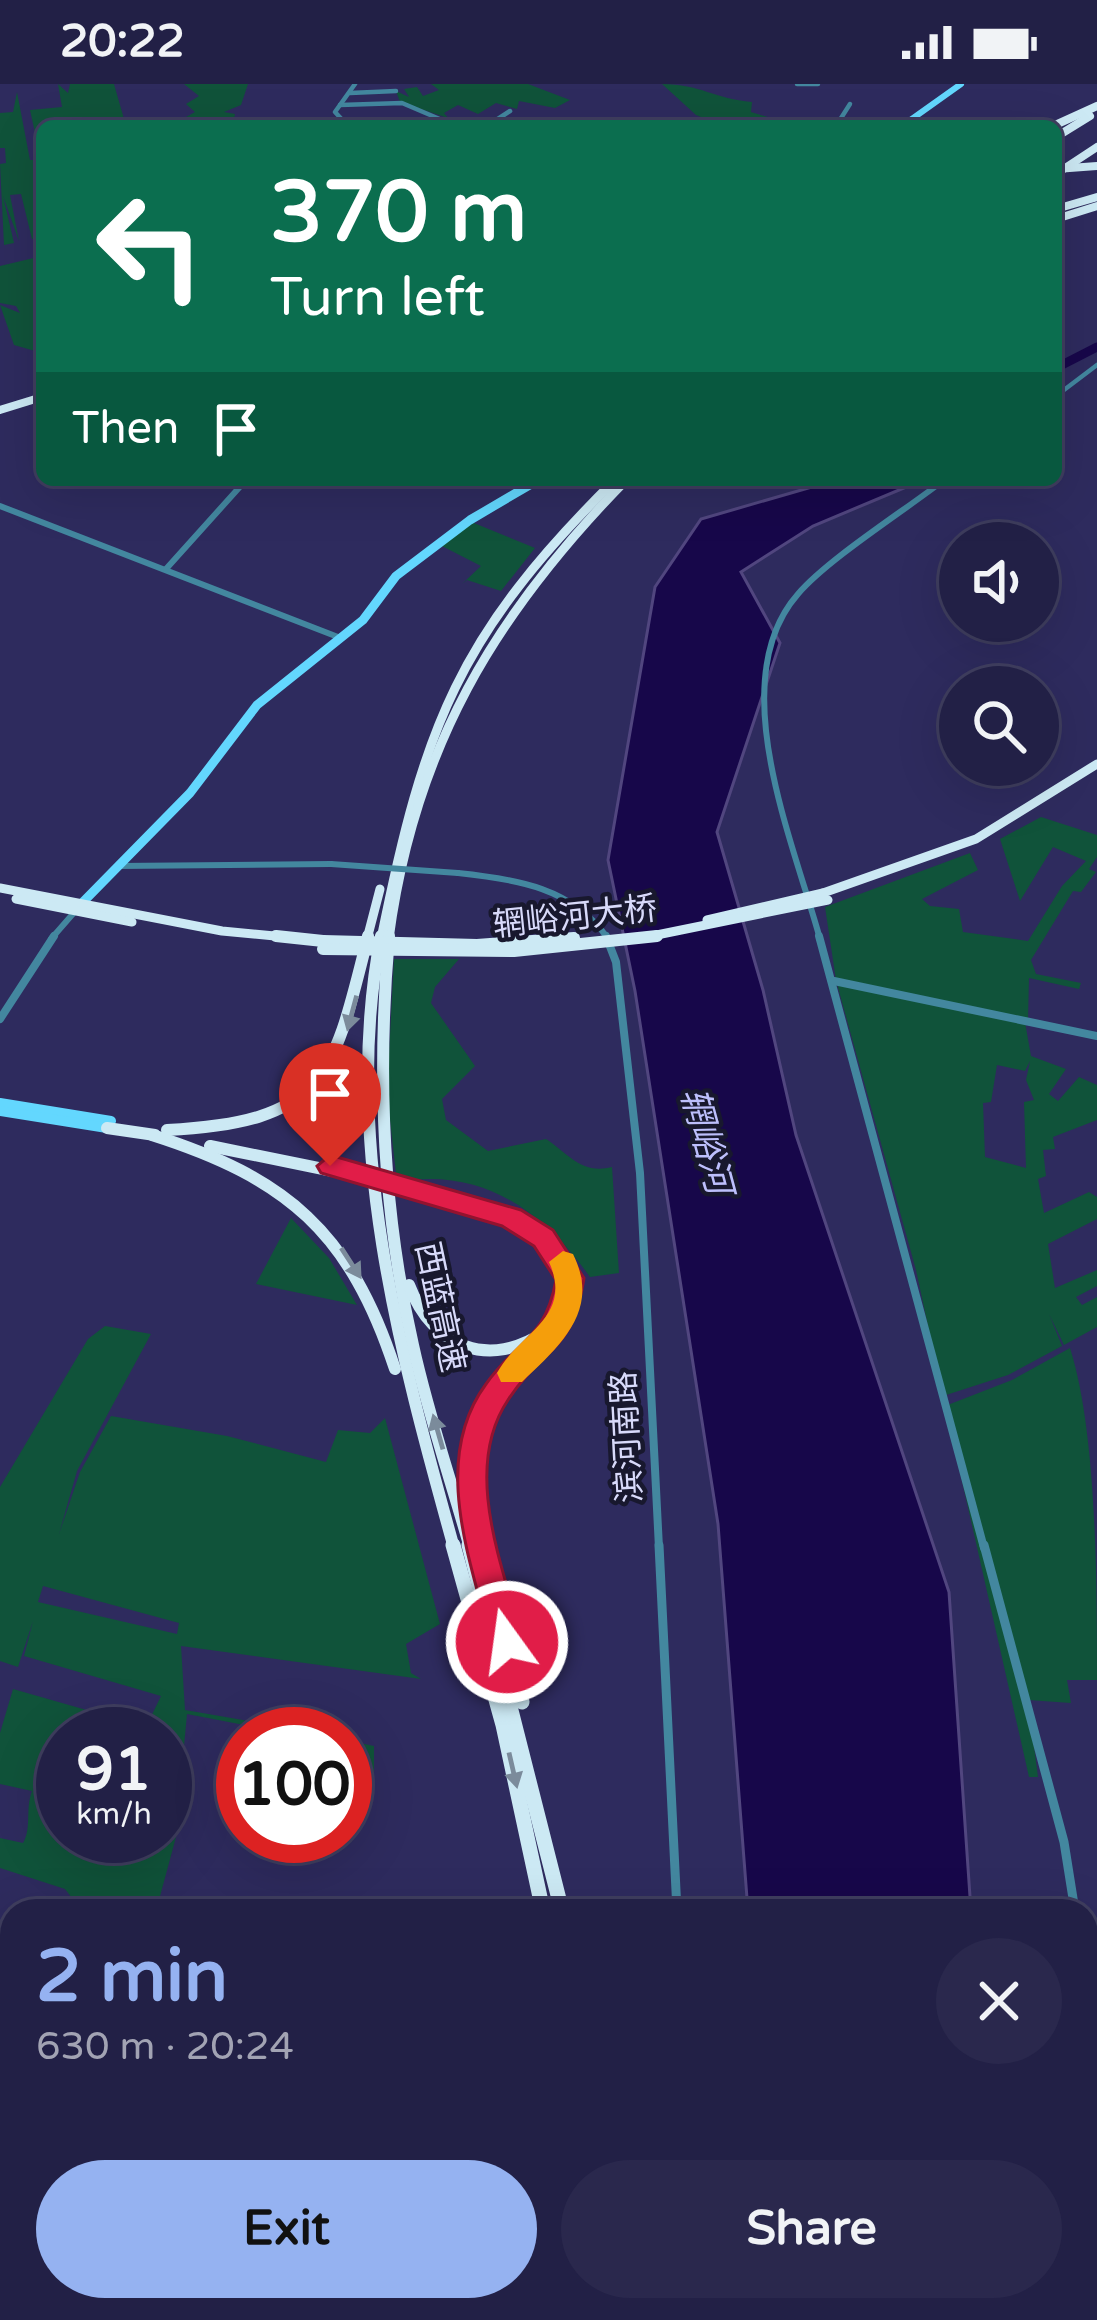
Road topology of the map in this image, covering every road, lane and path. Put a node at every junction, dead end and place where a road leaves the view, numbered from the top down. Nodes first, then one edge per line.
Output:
1 (355, 84) edge
2 (797, 84) edge
3 (818, 84) edge
4 (961, 84) edge
5 (396, 87) edge
6 (348, 93) junction
7 (402, 103) junction
8 (850, 104) dead end
9 (340, 105) junction
10 (1097, 110) edge
11 (510, 111) dead end
12 (342, 120) edge
13 (442, 120) edge
14 (496, 120) edge
15 (840, 120) edge
16 (910, 120) edge
17 (1062, 128) edge
18 (1097, 157) edge
19 (1062, 170) edge
20 (1062, 170) edge
21 (1096, 204) edge
22 (1062, 208) edge
23 (1062, 217) edge
24 (1097, 365) edge
25 (1062, 391) edge
26 (36, 396) edge
27 (0, 407) edge
28 (241, 486) edge
29 (528, 486) edge
30 (609, 486) edge
31 (620, 486) edge
32 (936, 486) edge
33 (0, 506) edge
34 (166, 569) junction
35 (338, 637) junction
36 (1097, 769) edge
37 (406, 820) junction
38 (118, 866) junction
39 (0, 892) edge
40 (79, 906) junction
41 (834, 981) junction
42 (0, 1019) edge
43 (1097, 1036) edge
44 (0, 1107) edge
45 (109, 1124) joint
46 (159, 1132) junction
47 (432, 1194) junction
48 (392, 1219) junction
49 (434, 1490) junction
50 (531, 1763) junction
51 (541, 1899) edge
52 (559, 1899) edge
53 (676, 1899) edge
54 (1073, 1899) edge

1 - 6 street
2 - 3 street
4 - 16 main road
5 - 6 street
5 - 7 street
6 - 9 street
7 - 9 street
7 - 13 street
8 - 15 street
9 - 12 street
10 - 17 highway
11 - 14 street
18 - 19 highway
18 - 20 highway, bridge
21 - 22 highway
21 - 23 highway
24 - 25 street
26 - 27 highway
28 - 34 street
29 - 35 main road
30 - 37 highway, 西蓝高速
31 - 48 highway, 西蓝高速
32 - 41 street
33 - 34 street
34 - 35 street
35 - 38 main road
36 - 40 highway, 辋峪河大桥, bridge
37 -> 46 highway
37 - 49 highway, 西蓝高速
38 - 40 main road
38 - 53 street, 滨河南路, bridge
39 - 40 highway, 辋峪河大桥
40 - 42 street
41 - 43 street
41 - 54 street
44 - 45 main road
45 - 46 highway
46 - 47 highway, bridge
46 -> 49 highway
47 - 48 highway
47 - 50 highway
50 -> 48 highway, 西蓝高速
49 -> 51 highway, 西蓝高速
50 - 52 highway, 西蓝高速

